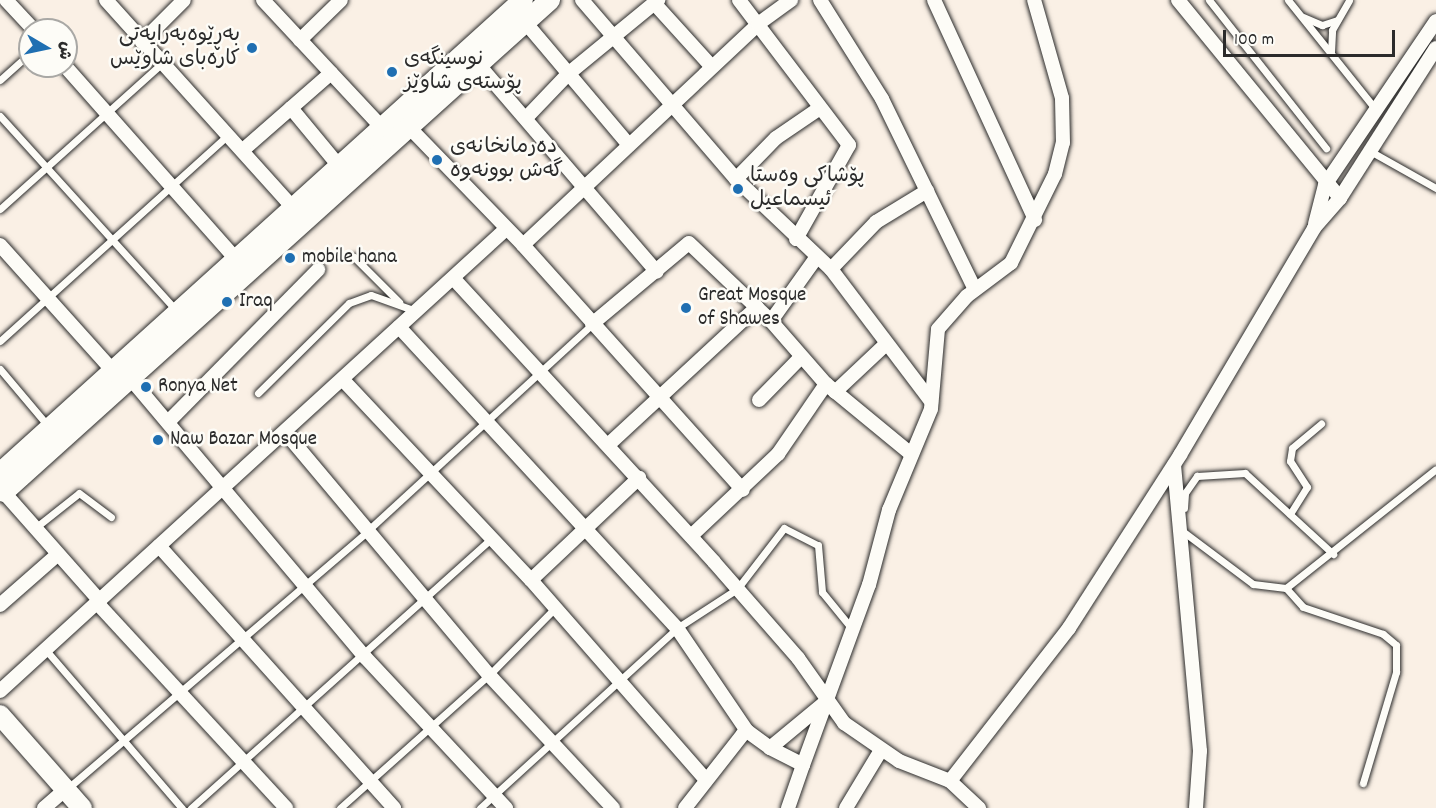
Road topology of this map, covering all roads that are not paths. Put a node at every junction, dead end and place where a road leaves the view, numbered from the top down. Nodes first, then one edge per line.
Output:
1 (6, 0) edge
2 (106, 0) edge
3 (184, 0) edge
4 (264, 0) edge
5 (341, 0) edge
6 (550, 0) edge
7 (582, 0) edge
8 (739, 0) edge
9 (791, 0) edge
10 (820, 0) edge
11 (934, 0) edge
12 (1034, 0) edge
13 (1178, 0) edge
14 (1209, 0) edge
15 (1288, 0) edge
16 (1349, 0) edge
17 (656, 2) edge
18 (520, 7) edge
19 (1301, 16) junction
20 (23, 18) edge
21 (1336, 20) junction
22 (1436, 21) edge
23 (758, 24) junction
24 (613, 35) junction
25 (300, 39) junction
26 (142, 42) junction
27 (1436, 48) edge
28 (1333, 57) junction
29 (18, 64) edge
30 (161, 64) junction
31 (478, 64) junction
32 (712, 67) junction
33 (331, 73) junction
34 (568, 74) junction
35 (75, 78) edge
36 (0, 80) edge
37 (671, 106) junction
38 (291, 108) junction
39 (820, 108) junction
40 (1376, 110) junction
41 (105, 114) junction
42 (0, 116) edge
43 (526, 118) junction
44 (394, 127) junction
45 (228, 135) junction
46 (629, 145) junction
47 (1326, 148) dead end
48 (243, 150) junction
49 (1370, 151) junction
50 (339, 165) junction
51 (46, 169) junction
52 (736, 180) junction
53 (1325, 185) junction
54 (585, 187) junction
55 (174, 188) junction
56 (1436, 188) edge
57 (927, 191) junction
58 (1340, 198) junction
59 (293, 208) junction
60 (0, 210) edge
61 (1035, 220) junction
62 (1314, 228) junction
63 (506, 229) junction
64 (796, 239) junction
65 (112, 242) junction
66 (0, 245) edge
67 (523, 245) junction
68 (354, 257) dead end
69 (816, 258) junction
70 (237, 259) junction
71 (831, 269) junction
72 (318, 270) dead end
73 (657, 272) junction
74 (454, 279) junction
75 (975, 290) junction
76 (49, 299) junction
77 (399, 302) junction
78 (757, 307) junction
79 (177, 311) junction
80 (416, 311) junction
81 (771, 321) junction
82 (592, 324) junction
83 (399, 327) junction
84 (0, 341) edge
85 (887, 343) junction
86 (801, 357) junction
87 (0, 369) edge
88 (539, 370) junction
89 (121, 374) junction
90 (344, 381) junction
91 (830, 388) junction
92 (258, 393) dead end
93 (658, 396) junction
94 (759, 400) dead end
95 (931, 401) junction
96 (488, 419) junction
97 (168, 422) junction
98 (1321, 424) dead end
99 (49, 428) junction
100 (285, 432) junction
101 (608, 445) junction
102 (911, 454) junction
103 (1174, 465) junction
104 (1436, 469) edge
105 (431, 471) junction
106 (639, 478) junction
107 (1, 485) edge
108 (220, 489) junction
109 (743, 490) junction
110 (1290, 514) junction
111 (111, 517) dead end
112 (35, 528) junction
113 (586, 528) junction
114 (1179, 528) junction
115 (365, 533) junction
116 (691, 536) junction
117 (492, 538) junction
118 (159, 546) junction
119 (58, 554) junction
120 (1333, 554) junction
121 (531, 580) junction
122 (305, 584) junction
123 (1286, 588) junction
124 (737, 589) junction
125 (427, 601) junction
126 (99, 602) junction
127 (0, 604) edge
128 (555, 608) junction
129 (677, 628) junction
130 (854, 630) junction
131 (242, 639) junction
132 (45, 649) junction
133 (365, 657) junction
134 (489, 675) junction
135 (621, 684) junction
136 (0, 691) edge
137 (179, 695) junction
138 (828, 700) junction
139 (303, 711) junction
140 (0, 715) edge
141 (433, 727) junction
142 (747, 731) junction
143 (123, 744) junction
144 (555, 744) junction
145 (770, 748) junction
146 (881, 750) junction
147 (245, 765) junction
148 (803, 765) junction
149 (705, 779) junction
150 (950, 781) junction
151 (370, 782) junction
152 (1363, 783) dead end
153 (66, 789) junction
154 (495, 795) junction
155 (44, 808) edge
156 (82, 808) edge
157 (182, 808) edge
158 (191, 808) edge
159 (286, 808) edge
160 (339, 808) edge
161 (394, 808) edge
162 (480, 808) edge
163 (506, 808) edge
164 (613, 808) edge
165 (685, 808) edge
166 (788, 808) edge
167 (846, 808) edge
168 (979, 808) edge
169 (1196, 808) edge

1 - 20 street
2 - 26 street
3 - 26 street
4 - 25 street
5 - 25 street
6 - 18 street
7 - 24 street
8 - 23 street
9 - 23 street
10 - 57 street
11 - 61 street
12 - 61 street
13 - 53 street
14 - 47 lane
15 - 19 lane
16 - 21 lane
17 - 24 street
17 - 32 street
18 - 31 street
18 - 34 street
18 - 44 street
19 - 21 lane
19 - 28 lane
21 - 28 lane
22 - 40 street
23 - 32 street
23 - 39 street
24 - 34 street
24 - 37 street
25 - 33 street
26 - 30 street
27 - 49 street
28 - 40 lane
29 - 36 lane
30 - 41 lane
30 - 45 street
31 - 43 street
31 - 44 street
32 - 37 street
33 - 38 street
33 - 44 street
34 - 43 street
34 - 46 street
35 - 41 street
37 - 46 street
37 - 52 street
38 - 48 street
38 - 50 street
39 - 52 street
39 - 64 street
40 - 53 street
41 - 51 lane
41 - 55 street
42 - 51 lane
43 - 54 street
44 - 50 street
44 - 63 street
44 - 89 street
45 - 48 street
45 - 55 lane
46 - 54 street
48 - 59 street
49 - 56 lane
49 - 58 street
50 - 59 street
51 - 60 lane
51 - 65 lane
52 - 64 street
53 - 58 street
53 - 62 street
54 - 67 street
54 - 73 street
55 - 65 lane
55 - 70 street
57 - 71 street
57 - 75 street
58 - 62 street
59 - 70 street
61 - 75 street
62 - 103 street
63 - 67 street
63 - 74 street
64 - 69 street
65 - 76 lane
65 - 79 lane
66 - 76 street
67 - 82 street
68 - 77 lane
69 - 71 street
69 - 81 street
70 - 79 street
71 - 85 street
72 - 97 street
73 - 78 street
73 - 82 street
74 - 80 street
74 - 88 street
75 - 95 street
76 - 84 lane
76 - 89 street
77 - 80 lane
77 - 92 lane
78 - 81 street
78 - 93 street
79 - 89 street
80 - 83 street
81 - 86 street
82 - 88 lane
82 - 93 street
83 - 90 street
83 - 96 street
85 - 91 street
85 - 95 street
86 - 91 street
86 - 94 street
87 - 99 lane
88 - 96 lane
88 - 101 street
89 - 97 street
89 - 99 street
89 - 107 street
90 - 100 street
90 - 105 street
91 - 102 street
91 - 109 street
93 - 101 street
93 - 109 street
95 - 102 street
96 - 105 lane
96 - 113 street
97 - 108 street
98 - 110 lane
99 - 107 street
100 - 108 street
100 - 115 street
101 - 106 street
102 - 130 street
103 - 114 street
103 - 150 street
104 - 120 lane
105 - 115 lane
105 - 117 street
106 - 113 street
106 - 116 street
107 - 112 street
108 - 118 street
108 - 122 street
109 - 116 street
110 - 114 lane
110 - 120 lane
111 - 112 lane
112 - 119 street
113 - 121 street
113 - 129 street
114 - 123 lane
114 - 169 street
115 - 122 lane
115 - 125 street
116 - 124 street
117 - 121 street
117 - 125 lane
118 - 126 street
118 - 131 street
119 - 126 street
119 - 127 street
120 - 123 lane
121 - 128 street
122 - 131 lane
122 - 133 street
123 - 152 lane
124 - 129 lane
124 - 130 lane
124 - 138 street
125 - 133 lane
125 - 134 street
126 - 132 street
126 - 137 street
128 - 134 lane
128 - 135 street
129 - 135 lane
129 - 142 street
130 - 138 street
131 - 137 lane
131 - 139 street
132 - 136 street
132 - 143 lane
133 - 139 lane
133 - 141 street
134 - 141 lane
134 - 144 street
135 - 144 lane
135 - 149 street
137 - 143 lane
137 - 147 street
138 - 145 street
138 - 146 street
138 - 148 street
139 - 147 lane
139 - 151 street
140 - 153 street
141 - 151 lane
141 - 154 street
142 - 145 street
142 - 149 street
143 - 153 lane
143 - 157 lane
144 - 154 lane
144 - 164 street
145 - 148 street
146 - 150 street
146 - 167 street
147 - 158 lane
147 - 159 street
148 - 166 street
149 - 165 street
150 - 168 street
151 - 160 lane
151 - 161 street
153 - 155 street
153 - 156 street
154 - 162 lane
154 - 163 street

